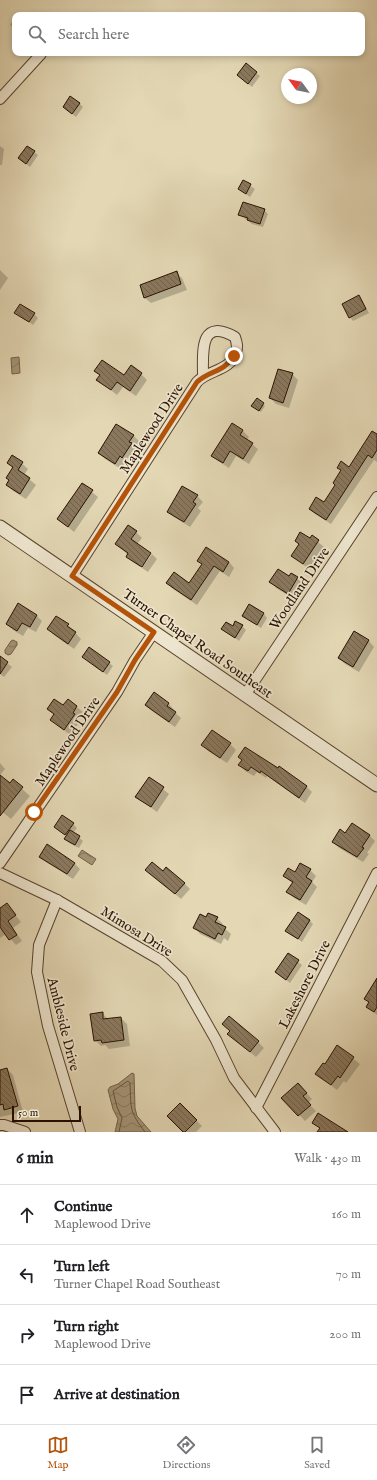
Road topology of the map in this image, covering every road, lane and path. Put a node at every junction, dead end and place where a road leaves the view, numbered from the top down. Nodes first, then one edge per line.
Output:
1 (39, 56) edge
2 (0, 99) edge
3 (203, 376) junction
4 (377, 497) edge
5 (0, 528) edge
6 (72, 576) junction
7 (154, 632) junction
8 (245, 695) junction
9 (377, 786) edge
10 (0, 863) edge
11 (0, 873) edge
12 (377, 873) edge
13 (56, 900) junction
14 (256, 1108) junction
15 (0, 1125) edge
16 (25, 1132) edge
17 (80, 1132) edge
18 (275, 1132) edge

1 - 2 street
3 - 3 street, Maplewood Drive
3 - 6 street, Maplewood Drive
4 - 8 street, Woodland Drive
5 - 6 street, Turner Chapel Road Southeast
6 - 7 street, Turner Chapel Road Southeast
7 - 8 street, Turner Chapel Road Southeast
7 - 10 street, Maplewood Drive
8 - 9 street, Turner Chapel Road Southeast
11 - 13 street, Mimosa Drive
12 - 14 street, Lakeshore Drive
13 - 14 street, Mimosa Drive
13 - 17 street, Ambleside Drive
14 - 18 street, Mimosa Drive
15 - 16 street

